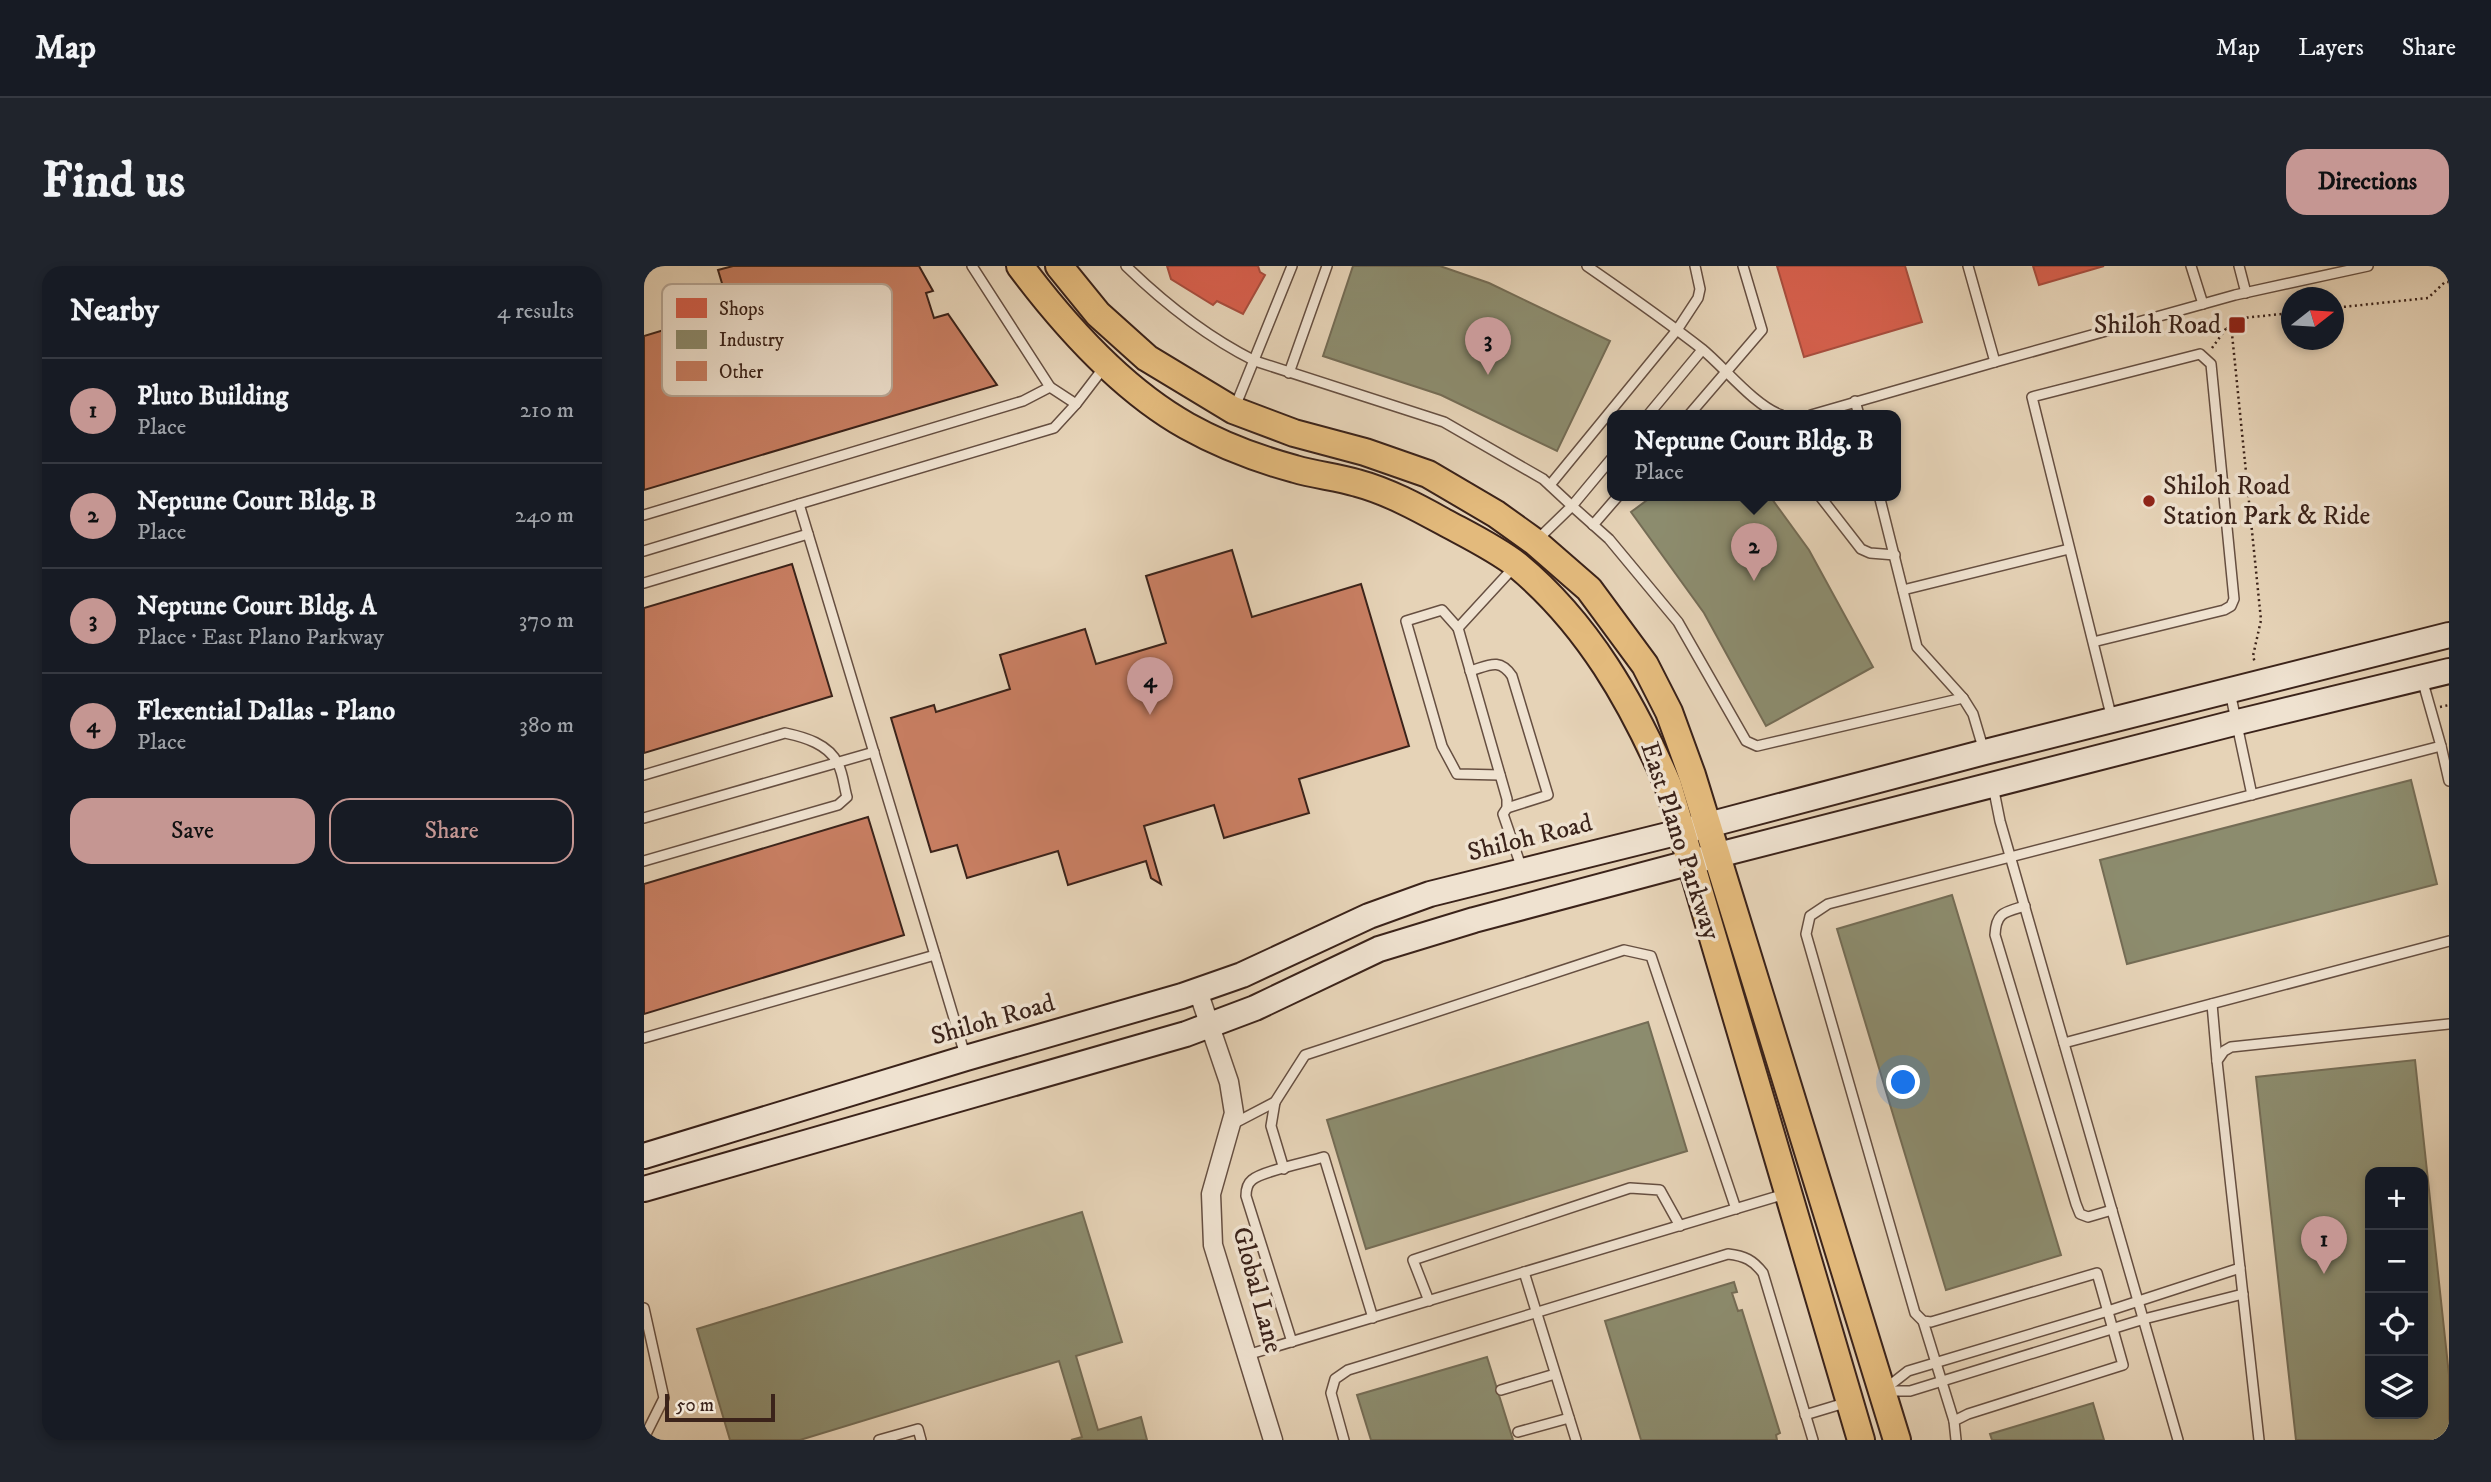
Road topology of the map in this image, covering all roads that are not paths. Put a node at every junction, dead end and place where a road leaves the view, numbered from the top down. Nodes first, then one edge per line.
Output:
1 (972, 266) edge
2 (1020, 266) edge
3 (1059, 266) edge
4 (1126, 266) edge
5 (1292, 266) edge
6 (1326, 266) edge
7 (1587, 266) edge
8 (1695, 266) edge
9 (1743, 266) edge
10 (1968, 266) edge
11 (2191, 266) edge
12 (2239, 266) edge
13 (2368, 266) edge
14 (2246, 292) junction
15 (2203, 304) junction
16 (1677, 330) junction
17 (1127, 340) junction
18 (1702, 350) junction
19 (1255, 362) junction
20 (1995, 362) junction
21 (1105, 364) junction
22 (1727, 370) junction
23 (1289, 373) junction
24 (1049, 387) junction
25 (1855, 401) junction
26 (1076, 404) junction
27 (1233, 410) junction
28 (1611, 410) edge
29 (1652, 410) edge
30 (1693, 410) edge
31 (1772, 410) edge
32 (1827, 410) edge
33 (1858, 410) edge
34 (1607, 415) edge
35 (1607, 464) edge
36 (1550, 485) junction
37 (1614, 501) edge
38 (1824, 501) edge
39 (1881, 501) edge
40 (799, 504) junction
41 (1572, 506) junction
42 (644, 515) edge
43 (1593, 525) junction
44 (808, 534) junction
45 (1535, 542) junction
46 (2069, 549) junction
47 (644, 551) edge
48 (1895, 555) junction
49 (1516, 564) junction
50 (644, 583) edge
51 (1903, 590) junction
52 (1458, 628) junction
53 (2449, 635) edge
54 (2092, 642) junction
55 (1470, 671) junction
56 (2449, 671) edge
57 (2421, 678) junction
58 (2230, 692) junction
59 (1963, 698) junction
60 (2112, 721) junction
61 (2238, 722) junction
62 (2441, 746) junction
63 (874, 752) junction
64 (1984, 752) junction
65 (838, 762) junction
66 (644, 775) edge
67 (1500, 775) junction
68 (2449, 781) edge
69 (1993, 785) junction
70 (2252, 794) junction
71 (1507, 808) junction
72 (644, 818) edge
73 (1708, 825) junction
74 (1681, 831) junction
75 (1718, 855) junction
76 (2011, 856) junction
77 (644, 861) edge
78 (1690, 862) junction
79 (1523, 870) junction
80 (2025, 906) junction
81 (2449, 941) edge
82 (935, 954) junction
83 (1198, 991) junction
84 (2212, 1004) junction
85 (1211, 1024) junction
86 (2449, 1024) edge
87 (644, 1038) edge
88 (2064, 1043) junction
89 (966, 1058) junction
90 (2217, 1061) junction
91 (976, 1095) junction
92 (1275, 1102) junction
93 (1230, 1125) junction
94 (644, 1156) edge
95 (1284, 1169) junction
96 (1819, 1184) junction
97 (644, 1189) edge
98 (1788, 1193) junction
99 (1736, 1209) junction
100 (2112, 1210) junction
101 (1680, 1226) junction
102 (2240, 1268) junction
103 (1524, 1272) junction
104 (2243, 1294) junction
105 (2138, 1300) junction
106 (1429, 1301) junction
107 (644, 1308) edge
108 (2108, 1311) junction
109 (1536, 1314) junction
110 (1373, 1318) junction
111 (2144, 1320) junction
112 (1923, 1321) junction
113 (2113, 1329) junction
114 (1293, 1342) junction
115 (1247, 1355) junction
116 (1936, 1362) junction
117 (1555, 1374) junction
118 (1941, 1381) junction
119 (1501, 1390) dead end
120 (1882, 1391) junction
121 (1850, 1402) junction
122 (1805, 1415) junction
123 (1569, 1418) junction
124 (1954, 1422) junction
125 (1518, 1432) dead end
126 (644, 1438) edge
127 (879, 1440) edge
128 (921, 1440) edge
129 (1273, 1440) edge
130 (1344, 1440) edge
131 (1576, 1440) edge
132 (1812, 1440) edge
133 (1861, 1440) edge
134 (1897, 1440) edge
135 (1956, 1440) edge
136 (2178, 1440) edge
137 (2259, 1440) edge

1 - 24 lane
2 - 21 main road, East Plano Parkway
3 - 17 main road, East Plano Parkway
4 - 19 lane
5 - 19 lane
6 - 23 lane
7 - 16 lane
8 - 16 lane
9 - 22 lane
10 - 20 lane
11 - 15 lane
12 - 14 lane
13 - 14 lane
14 - 15 lane
15 - 20 lane
16 - 18 lane
16 - 28 lane
17 - 21 main road
17 - 27 main road, East Plano Parkway
18 - 22 lane
18 - 29 lane
19 - 23 lane
19 - 27 lane
20 - 25 lane
21 - 26 lane
21 - 49 main road, East Plano Parkway
22 - 30 lane
22 - 31 lane
23 - 36 lane
24 - 26 lane
24 - 42 lane
25 - 32 lane
25 - 33 lane
26 - 40 lane
27 - 45 main road, East Plano Parkway
34 - 36 lane
35 - 41 lane
36 - 41 lane
37 - 43 lane
38 - 48 lane
39 - 48 lane
40 - 44 lane
40 - 47 lane
41 - 43 lane
41 - 45 lane
43 - 59 lane
44 - 50 lane
44 - 63 lane
45 - 49 main road
45 - 73 main road, East Plano Parkway
46 - 51 lane
46 - 54 lane
46 - 54 lane
48 - 51 lane
49 - 52 lane
49 - 74 main road, East Plano Parkway
51 - 59 lane
52 - 55 lane
52 - 67 lane
53 - 58 main road, Shiloh Road
54 - 60 lane
55 - 67 lane
55 - 71 lane
56 - 57 main road
57 - 61 main road
57 - 62 lane
58 - 60 main road, Shiloh Road
58 - 61 lane
59 - 64 lane
60 - 64 main road, Shiloh Road
61 - 69 main road
61 - 70 lane
62 - 68 lane
62 - 70 lane
63 - 65 lane
63 - 82 lane
64 - 69 main road
64 - 73 main road, Shiloh Road
65 - 66 lane
65 - 72 lane
65 - 77 lane
67 - 71 lane
69 - 75 main road
69 - 76 lane
70 - 76 lane
71 - 79 lane
73 - 74 main road, Shiloh Road
73 - 75 main road, East Plano Parkway
74 - 78 main road, East Plano Parkway
74 - 79 main road, Shiloh Road
75 - 78 main road
75 - 96 main road, East Plano Parkway
76 - 80 lane
76 - 112 lane
78 - 85 main road
78 - 98 main road, East Plano Parkway
79 - 83 main road, Shiloh Road
80 - 88 lane
80 - 100 lane
81 - 84 lane
82 - 87 lane
82 - 89 lane
83 - 85 street, Global Lane
83 - 89 main road, Shiloh Road
84 - 88 lane
84 - 90 lane
85 - 91 main road
85 - 93 street, Global Lane
86 - 90 lane
88 - 100 lane
89 - 91 main road
89 - 94 main road, Shiloh Road
90 - 102 lane
91 - 97 main road
92 - 93 lane
92 - 95 lane
92 - 99 lane
93 - 115 street, Global Lane
95 - 110 lane
95 - 114 lane
96 - 98 main road
96 - 120 main road, East Plano Parkway
98 - 99 lane
98 - 121 main road, East Plano Parkway
99 - 101 lane
100 - 105 lane
101 - 103 lane
101 - 106 lane
102 - 104 lane
102 - 105 lane
103 - 106 lane
103 - 109 lane
104 - 111 lane
104 - 137 lane
105 - 108 lane
105 - 111 lane
106 - 110 lane
107 - 126 lane
108 - 112 lane
108 - 113 lane
108 - 116 lane
109 - 117 lane
109 - 122 lane
109 - 130 lane
110 - 114 lane
111 - 113 lane
111 - 136 lane
112 - 116 lane
113 - 118 lane
113 - 124 lane
114 - 115 lane
115 - 129 street, Global Lane
116 - 118 lane
116 - 120 lane
117 - 119 lane
117 - 123 lane
118 - 120 lane
118 - 124 lane
120 - 121 main road
120 - 134 main road, East Plano Parkway
121 - 122 lane
121 - 133 main road, East Plano Parkway
122 - 132 lane
123 - 125 lane
123 - 131 lane
124 - 135 lane
127 - 128 lane

